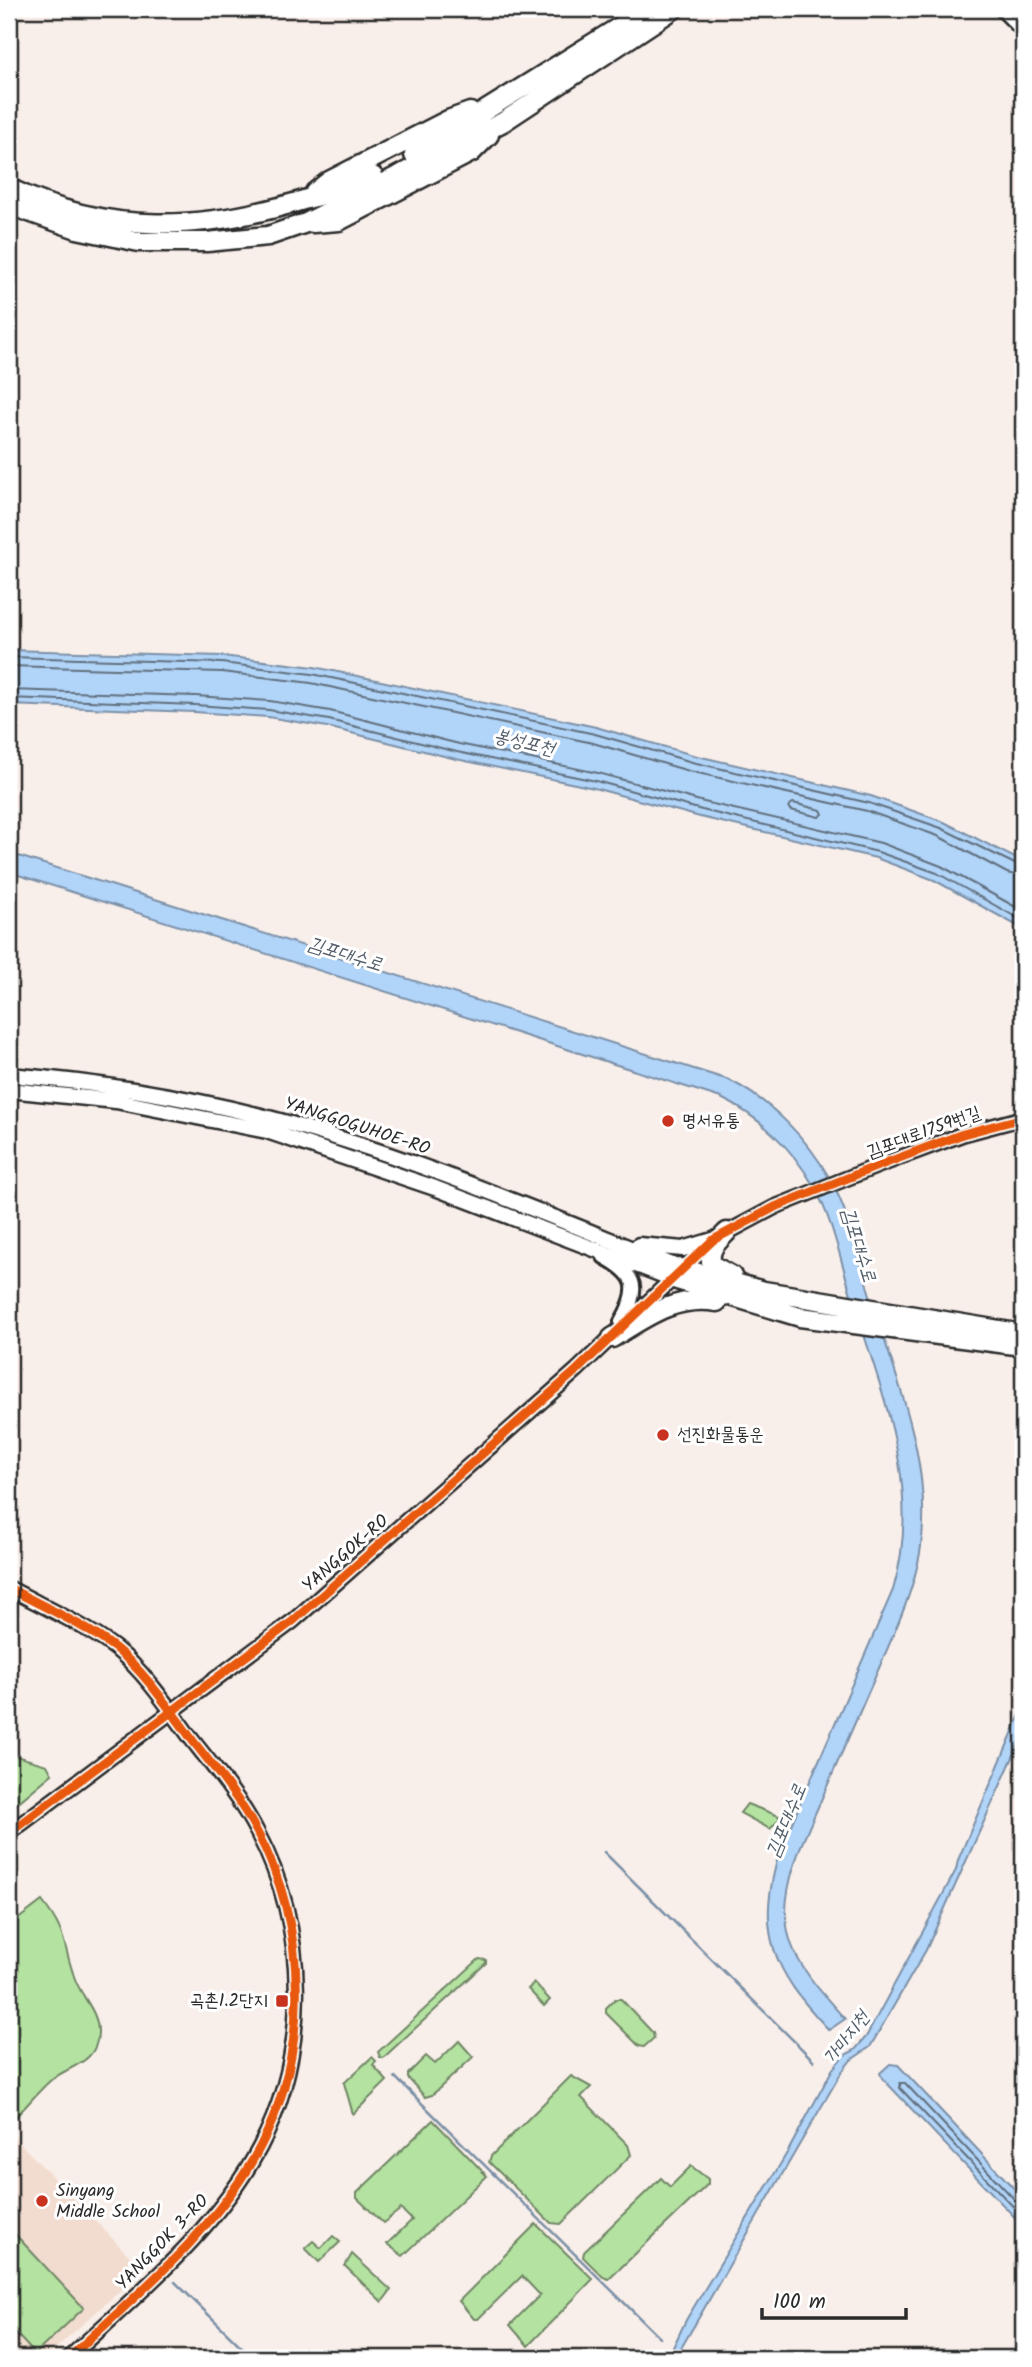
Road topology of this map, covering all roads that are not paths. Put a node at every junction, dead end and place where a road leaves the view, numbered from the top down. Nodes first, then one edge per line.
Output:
1 (648, 9) edge
2 (674, 9) edge
3 (1005, 9) edge
4 (1023, 27) edge
5 (9, 188) edge
6 (9, 205) edge
7 (9, 1075) edge
8 (9, 1090) edge
9 (1023, 1118) edge
10 (720, 1236) junction
11 (613, 1241) junction
12 (579, 1244) junction
13 (675, 1273) junction
14 (764, 1291) junction
15 (800, 1317) junction
16 (1023, 1334) edge
17 (612, 1338) junction
18 (1023, 1346) edge
19 (9, 1588) edge
20 (172, 1712) junction
21 (9, 1833) edge
22 (69, 2358) edge

1 - 5 highway
2 - 6 highway
3 - 4 highway
7 - 11 main road, YANGGOGUHOE-RO
8 - 12 main road, YANGGOGUHOE-RO
9 - 10 street, 김포대로1759번길
10 - 11 main road
10 - 13 street
10 - 14 highway
11 - 13 main road, YANGGOGUHOE-RO
12 - 13 main road, YANGGOGUHOE-RO
12 - 17 street
13 - 14 highway
13 - 15 highway
13 - 17 street, YANGGOK-RO
14 - 16 highway
15 - 17 highway
15 - 18 highway
17 - 20 street, YANGGOK-RO
19 - 20 street, YANGGOK 3-RO
20 - 21 street, YANGGOK-RO
20 - 22 street, YANGGOK 3-RO

